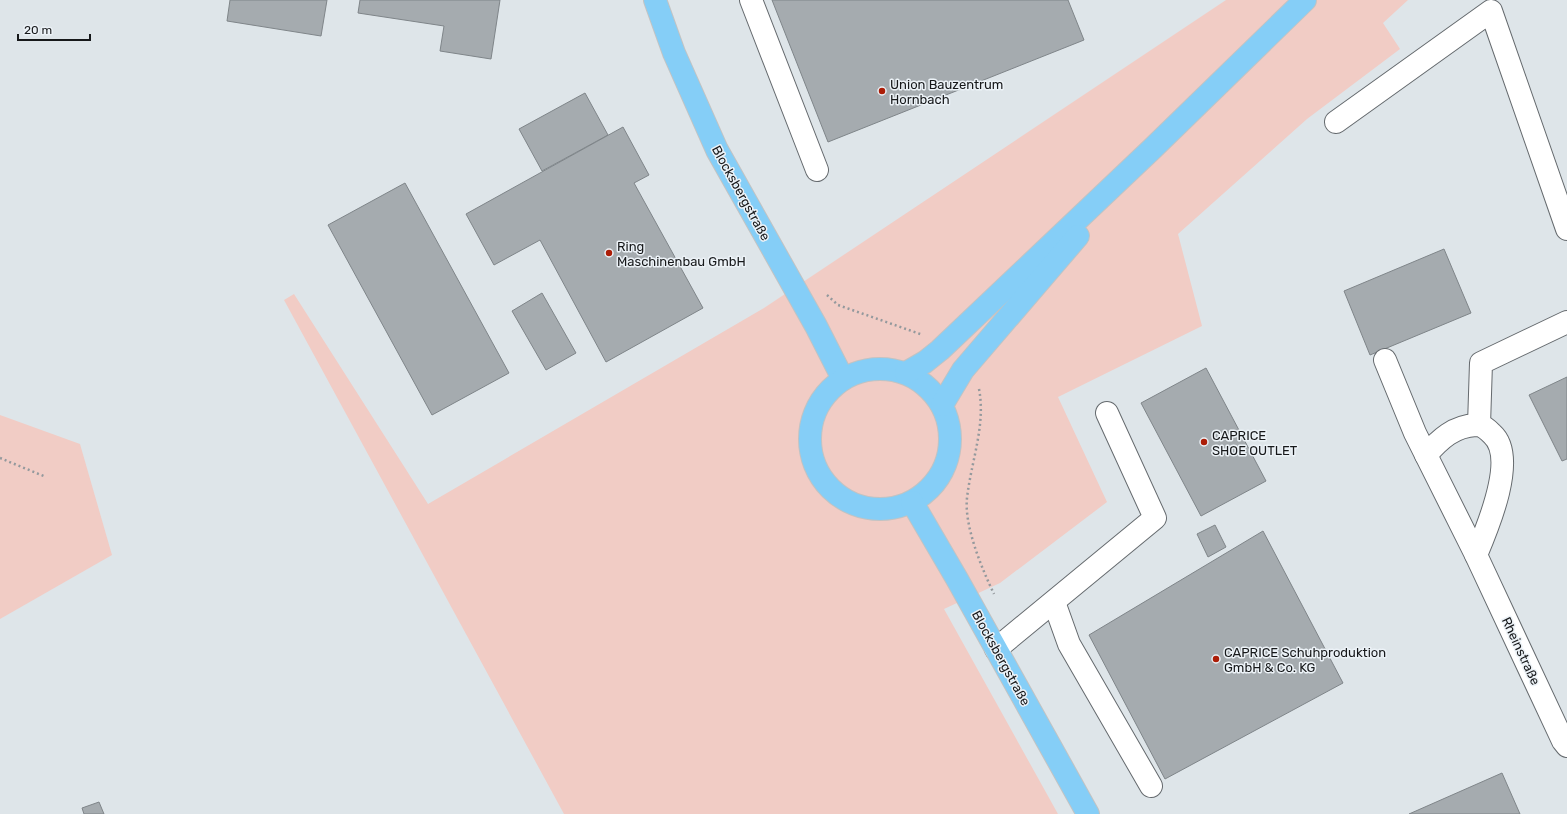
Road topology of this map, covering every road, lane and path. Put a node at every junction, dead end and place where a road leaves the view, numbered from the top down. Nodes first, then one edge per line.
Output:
1 (655, 0) edge
2 (751, 0) edge
3 (1305, 0) edge
4 (1336, 122) dead end
5 (1153, 148) junction
6 (817, 170) dead end
7 (1567, 229) edge
8 (823, 288) dead end
9 (1567, 322) edge
10 (940, 350) junction
11 (1385, 360) dead end
12 (963, 370) junction
13 (906, 373) junction
14 (843, 379) junction
15 (942, 405) junction
16 (1107, 413) dead end
17 (1479, 425) junction
18 (1426, 455) junction
19 (0, 458) edge
20 (46, 477) dead end
21 (912, 502) junction
22 (1476, 555) junction
23 (995, 595) dead end
24 (1054, 602) junction
25 (996, 649) junction
26 (1567, 746) edge
27 (1151, 786) dead end
28 (1088, 814) edge

1 - 14 main road, Blocksbergstraße
2 - 6 street
3 - 5 main road
4 - 7 street
5 - 10 main road
5 - 12 main road
8 - 10 path
9 - 17 street
10 - 13 main road
11 - 18 street, Rheinstraße
12 - 15 main road
12 - 23 path
13 - 14 main road
13 - 15 main road
14 - 21 main road
15 - 21 main road
16 - 24 street
17 - 18 street
17 - 22 street
18 - 22 street, Rheinstraße
19 - 20 path
21 - 25 main road, Blocksbergstraße
22 - 26 street, Rheinstraße
24 - 25 street
24 - 27 street
25 - 28 main road, Blocksbergstraße

